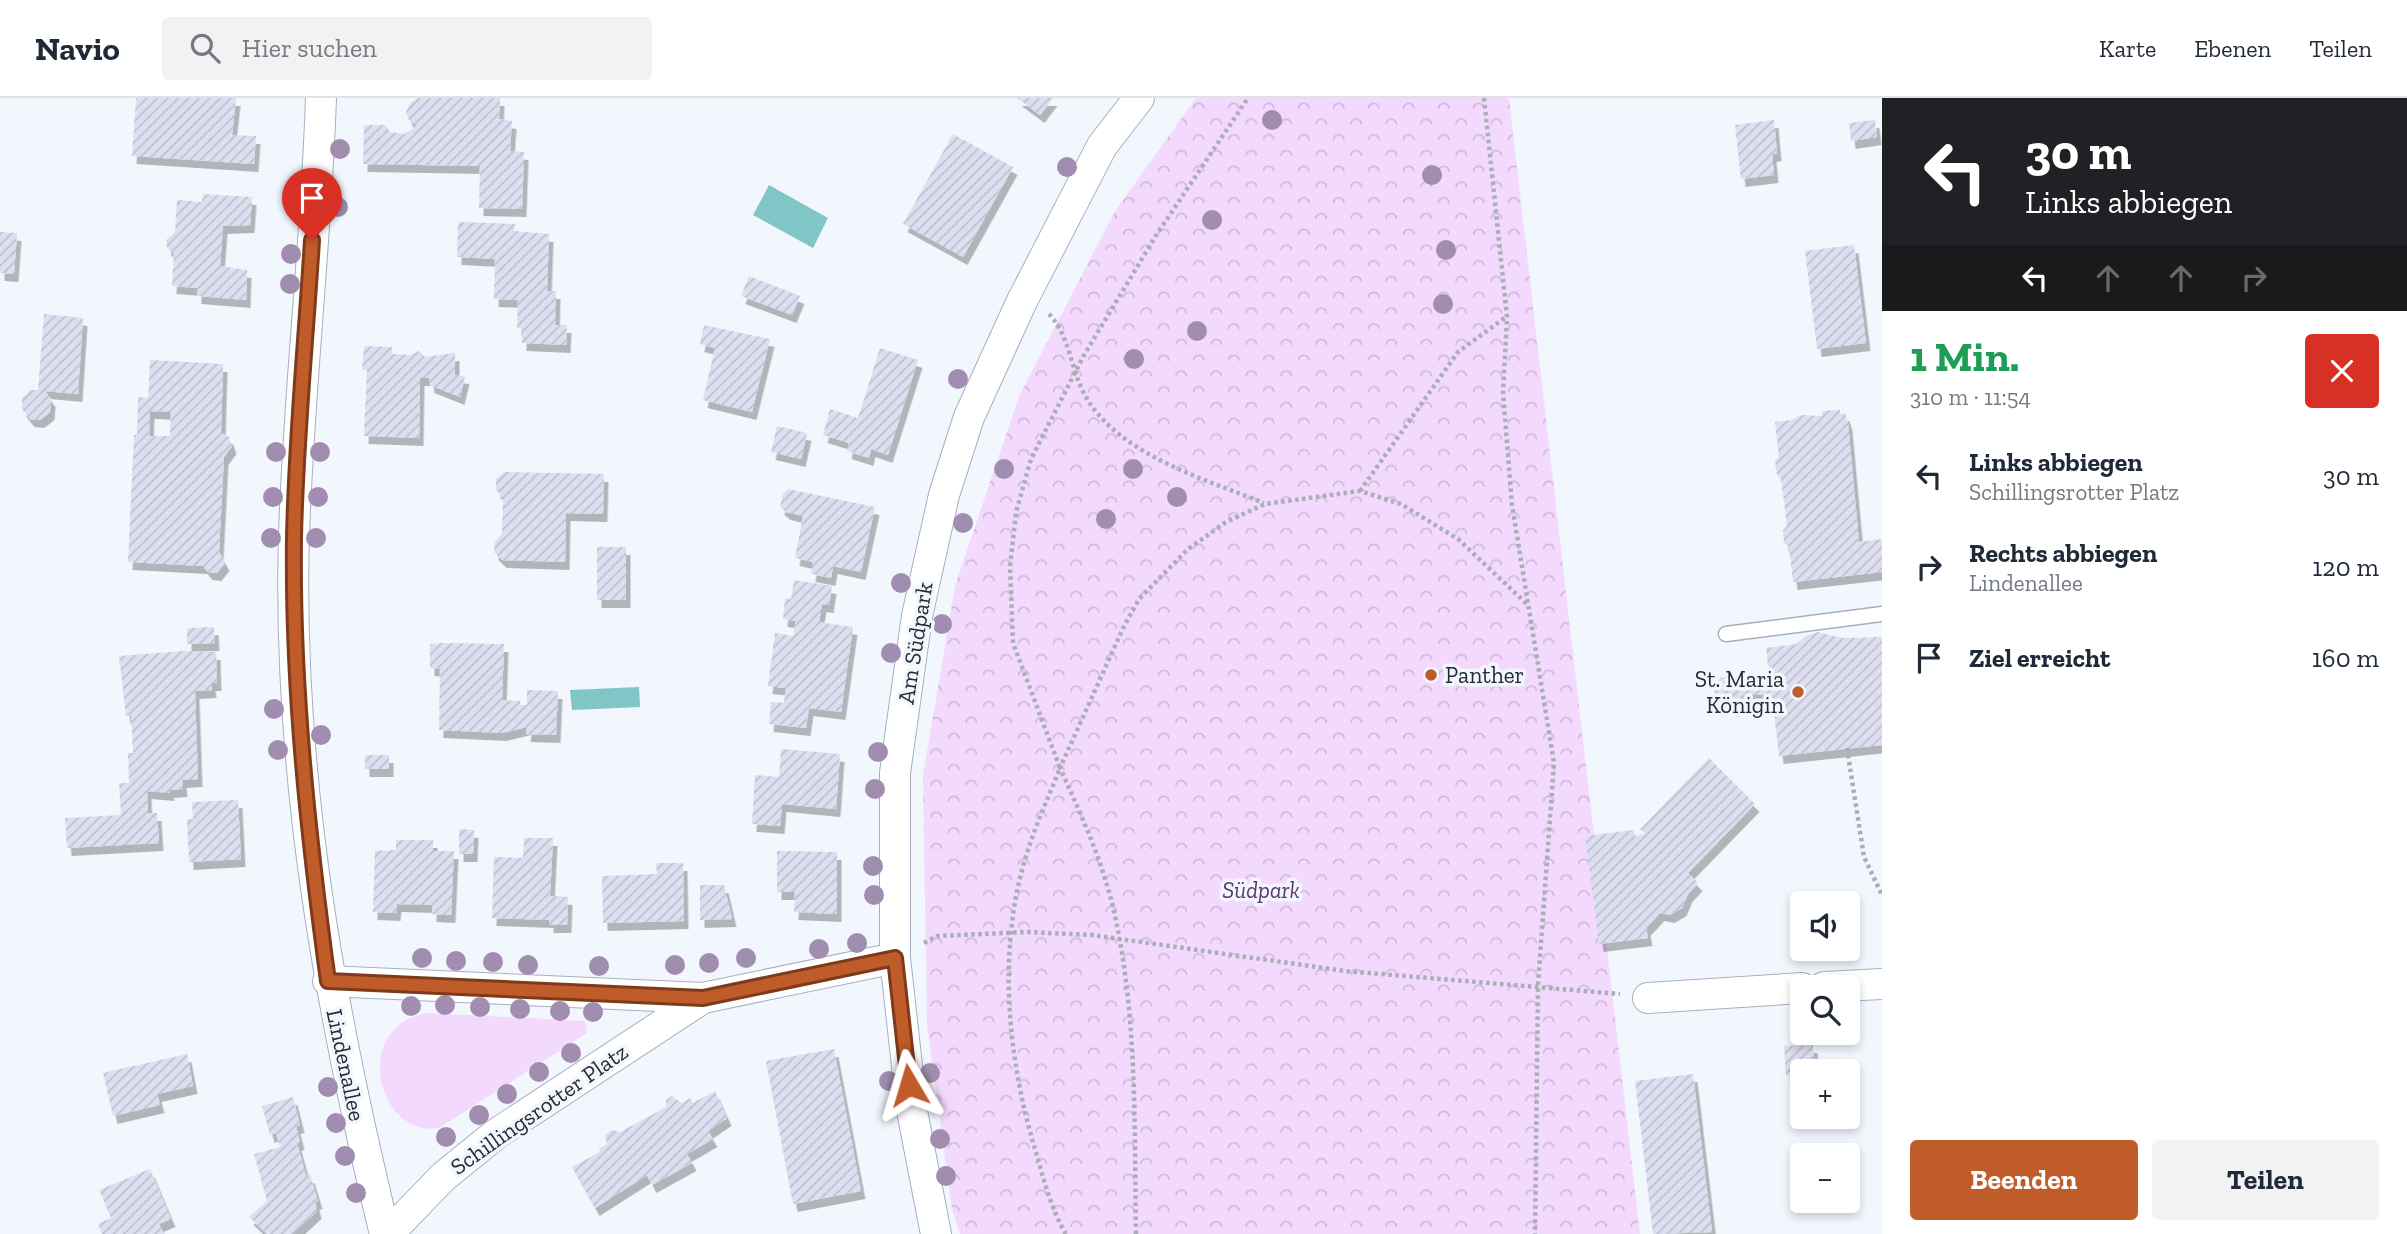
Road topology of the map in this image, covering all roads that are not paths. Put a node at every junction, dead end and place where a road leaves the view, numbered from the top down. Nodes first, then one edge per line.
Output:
1 (321, 98) edge
2 (1139, 98) edge
3 (1882, 614) edge
4 (1727, 634) dead end
5 (895, 958) junction
6 (328, 981) junction
7 (1882, 984) edge
8 (1860, 985) edge
9 (1790, 989) edge
10 (703, 998) junction
11 (1648, 998) road end
12 (386, 1234) edge
13 (936, 1234) edge

1 - 6 street, Lindenallee
2 - 5 street, Am Südpark
3 - 4 lane
5 - 10 street, Schillingsrotter Platz
5 - 13 street, Am Südpark
6 - 10 street, Schillingsrotter Platz
6 - 12 street, Lindenallee
7 - 8 street
9 - 11 street
10 - 12 street, Schillingsrotter Platz

